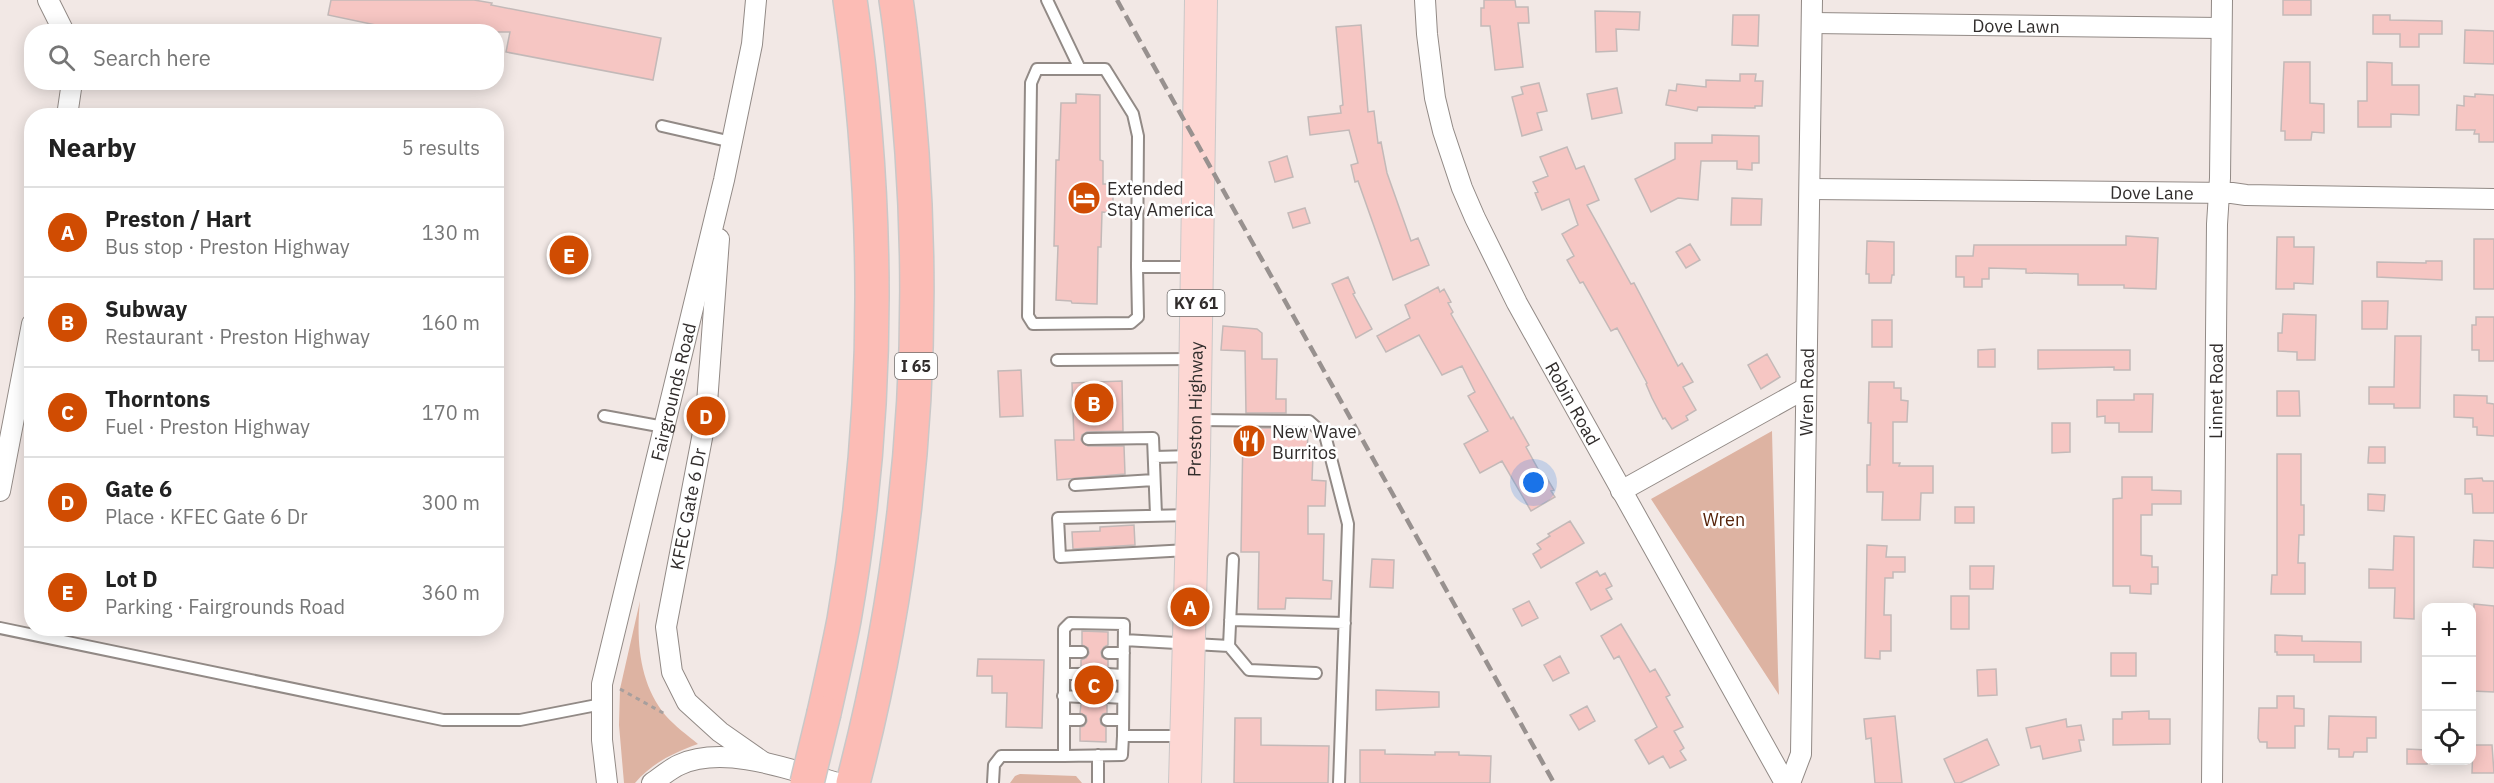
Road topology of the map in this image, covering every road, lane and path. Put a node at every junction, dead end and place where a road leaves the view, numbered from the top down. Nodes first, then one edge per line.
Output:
1 (48, 0) edge
2 (756, 0) edge
3 (850, 0) edge
4 (896, 0) edge
5 (1047, 0) edge
6 (1202, 0) edge
7 (1425, 0) edge
8 (1812, 0) edge
9 (2222, 0) edge
10 (1812, 23) junction
11 (60, 24) edge
12 (2220, 28) junction
13 (1080, 69) junction
14 (71, 90) edge
15 (68, 108) edge
16 (662, 126) dead end
17 (732, 142) junction
18 (724, 180) junction
19 (1810, 189) junction
20 (2219, 193) junction
21 (2494, 199) edge
22 (1137, 267) junction
23 (1197, 267) junction
24 (1196, 359) junction
25 (1057, 360) dead end
26 (24, 366) edge
27 (1806, 388) junction
28 (604, 416) dead end
29 (1195, 420) junction
30 (664, 427) junction
31 (1088, 439) dead end
32 (1194, 455) junction
33 (1154, 457) junction
34 (1154, 480) junction
35 (1075, 485) dead end
36 (0, 490) edge
37 (1621, 491) junction
38 (1191, 514) junction
39 (1156, 515) junction
40 (1191, 550) junction
41 (1233, 560) dead end
42 (1230, 620) junction
43 (1345, 623) junction
44 (0, 628) edge
45 (24, 633) edge
46 (39, 636) edge
47 (1124, 640) junction
48 (1188, 645) junction
49 (1229, 646) junction
50 (1064, 652) junction
51 (1082, 652) dead end
52 (1108, 653) dead end
53 (1124, 653) junction
54 (1316, 673) dead end
55 (1064, 674) junction
56 (1081, 674) dead end
57 (1107, 674) dead end
58 (1124, 675) junction
59 (620, 689) dead end
60 (1064, 696) junction
61 (1081, 697) dead end
62 (1107, 697) dead end
63 (1123, 698) junction
64 (602, 704) junction
65 (664, 714) dead end
66 (1064, 720) junction
67 (1080, 720) dead end
68 (1107, 720) dead end
69 (1123, 720) junction
70 (1123, 735) junction
71 (1186, 736) junction
72 (1098, 755) junction
73 (1064, 756) junction
74 (763, 762) junction
75 (607, 783) edge
76 (652, 783) edge
77 (807, 783) edge
78 (837, 783) edge
79 (853, 783) edge
80 (993, 783) edge
81 (1098, 783) edge
82 (1185, 783) edge
83 (1339, 783) edge
84 (1785, 783) edge
85 (1790, 783) edge
86 (2212, 783) edge

1 - 11 street
2 - 17 street, Fairgrounds Road
3 - 77 highway, I 65, bridge
4 - 79 highway, I 65
5 - 13 lane
6 - 23 main road, Preston Highway / KY 61
7 - 37 street, Robin Road
8 - 10 street, Wren Road
9 - 12 street, Linnet Road
10 - 12 street, Dove Lawn
10 - 19 street, Wren Road
12 - 20 street, Linnet Road
13 - 22 lane
13 - 22 lane
14 - 15 street
16 - 17 lane
17 - 18 street, Fairgrounds Road
18 - 30 street, Fairgrounds Road
18 - 74 street, KFEC Gate 6 Dr
19 - 20 street, Dove Lane
19 - 27 street, Wren Road
20 - 21 street, Dove Lane
20 - 86 street, Linnet Road
22 - 23 lane
23 - 24 main road, Preston Highway / KY 61
24 - 25 lane
24 - 29 main road, Preston Highway / KY 61
26 - 36 street
27 - 37 street
27 - 85 street, Wren Road
28 - 30 lane
29 - 32 main road, Preston Highway / KY 61
29 - 43 lane
30 - 64 street, Fairgrounds Road
31 - 33 lane
32 - 33 lane
32 - 38 main road, Preston Highway / KY 61
33 - 34 lane
34 - 35 lane
34 - 39 lane
37 - 84 street, Robin Road
38 - 39 lane
38 - 40 main road, Preston Highway / KY 61
39 - 40 lane
40 - 48 main road, Preston Highway / KY 61
41 - 42 lane
42 - 43 lane
42 - 49 lane
43 - 83 lane
44 - 45 lane
46 - 64 lane
47 - 48 lane
47 - 50 lane
47 - 53 lane
48 - 49 lane
48 - 71 main road, Preston Highway / KY 61
49 - 54 lane
50 - 51 lane
50 - 55 lane
52 - 53 lane
53 - 58 lane
55 - 56 lane
55 - 60 lane
57 - 58 lane
58 - 63 lane
59 - 65 path
60 - 61 lane
60 - 66 lane
62 - 63 lane
63 - 69 lane
64 - 75 street, Fairgrounds Road
66 - 67 lane
66 - 73 lane
68 - 69 lane
69 - 70 lane
70 - 71 lane
70 - 72 lane
71 - 82 main road, Preston Highway / KY 61
72 - 73 lane
72 - 81 lane
73 - 80 lane
74 - 76 street
74 - 78 street

